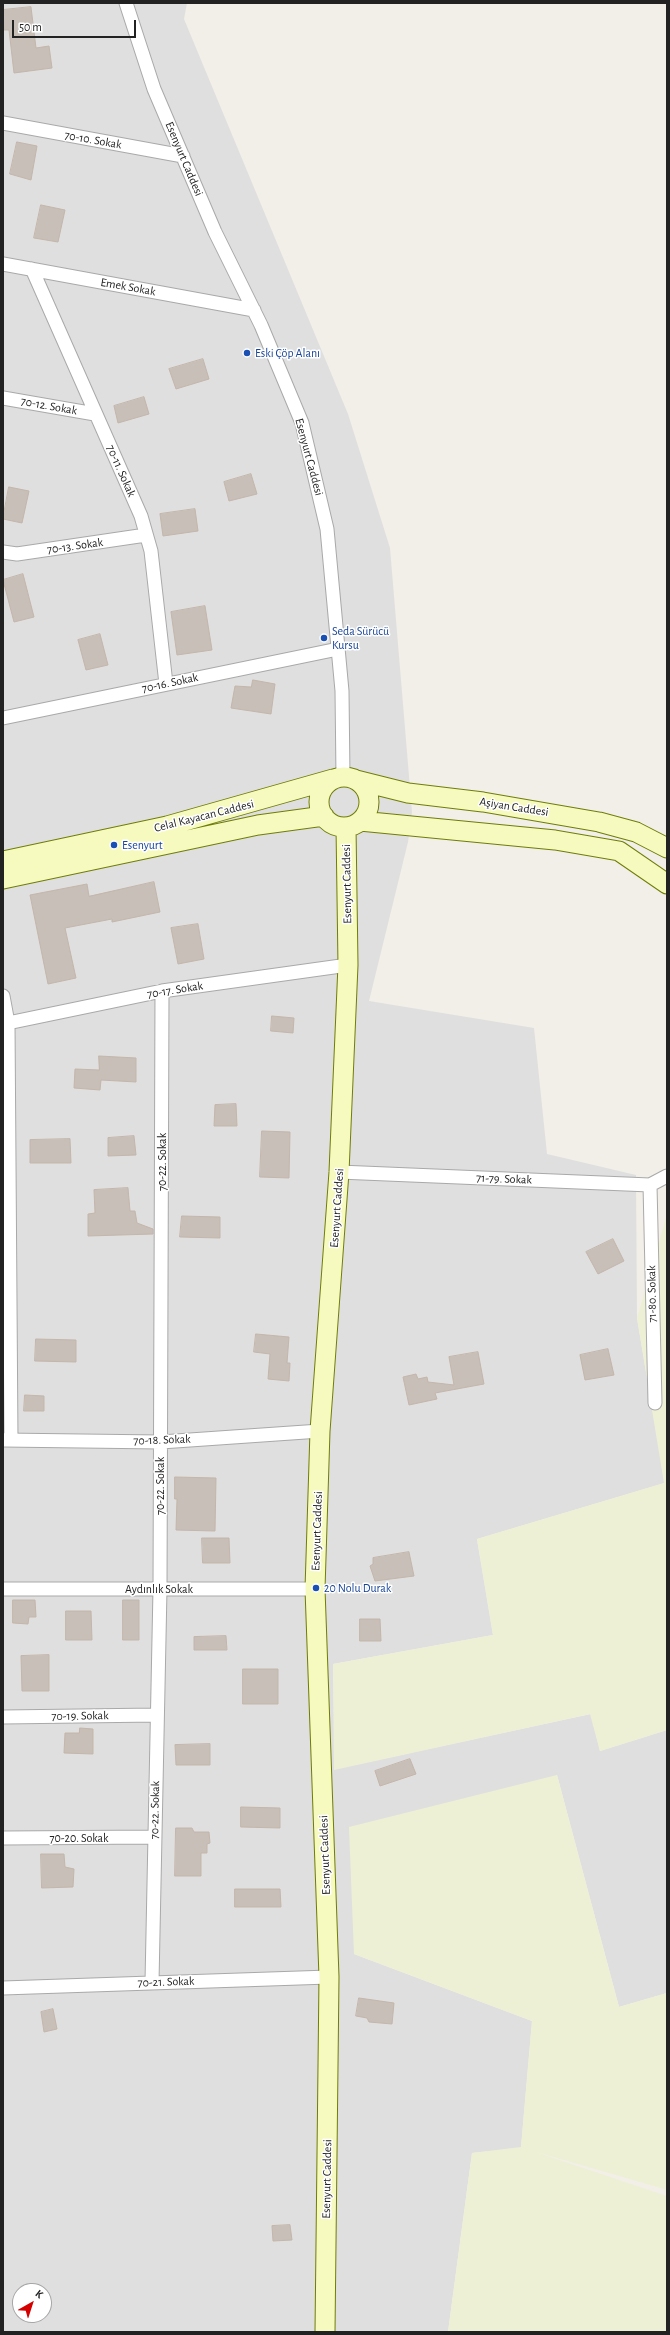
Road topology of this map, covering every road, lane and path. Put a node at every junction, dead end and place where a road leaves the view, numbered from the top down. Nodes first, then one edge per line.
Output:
1 (126, 3) edge
2 (3, 123) edge
3 (183, 156) junction
4 (3, 264) edge
5 (32, 269) junction
6 (254, 310) junction
7 (3, 398) edge
8 (95, 414) junction
9 (146, 535) junction
10 (3, 552) edge
11 (17, 554) junction
12 (3, 557) edge
13 (338, 649) junction
14 (166, 684) junction
15 (3, 718) edge
16 (344, 779) junction
17 (324, 816) junction
18 (353, 824) junction
19 (667, 848) edge
20 (3, 861) edge
21 (3, 880) edge
22 (667, 884) edge
23 (348, 965) junction
24 (162, 990) junction
25 (3, 996) edge
26 (5, 1023) edge
27 (339, 1172) junction
28 (667, 1176) edge
29 (650, 1185) junction
30 (655, 1403) dead end
31 (320, 1431) junction
32 (7, 1440) edge
33 (160, 1442) junction
34 (160, 1589) junction
35 (315, 1589) junction
36 (3, 1590) edge
37 (156, 1715) junction
38 (3, 1717) edge
39 (155, 1837) junction
40 (3, 1838) edge
41 (329, 1977) junction
42 (152, 1982) junction
43 (3, 1988) edge
44 (325, 2332) edge

1 - 3 street, Esenyurt Caddesi
2 - 3 street, 70-10. Sokak
3 - 6 street, Esenyurt Caddesi
4 - 5 street, Emek Sokak
5 - 6 street, Emek Sokak
5 - 8 street, 70-11. Sokak
6 - 13 street, Esenyurt Caddesi
7 - 8 street, 70-12. Sokak
8 - 9 street, 70-11. Sokak
9 - 11 street, 70-13. Sokak
9 - 14 street, 70-11. Sokak
10 - 11 street, 70-13. Sokak
11 - 12 street
13 - 14 street, 70-16. Sokak
13 - 16 street, Esenyurt Caddesi
14 - 15 street, 70-16. Sokak
16 - 17 street
16 - 18 street
16 - 19 street, Aşiyan Caddesi
16 - 20 street, Celal Kayacan Caddesi
17 - 18 street
17 - 21 street, Celal Kayacan Caddesi
18 - 22 street
18 - 23 street, Esenyurt Caddesi
23 - 24 street, 70-17. Sokak
23 - 27 street, Esenyurt Caddesi
24 - 26 street, 70-17. Sokak
24 - 33 street, 70-22. Sokak
25 - 26 street
26 - 32 street
27 - 29 street, 71-79. Sokak
27 - 31 street, Esenyurt Caddesi
28 - 29 street
29 - 30 street, 71-80. Sokak
31 - 33 street, 70-18. Sokak
31 - 35 street, Esenyurt Caddesi
32 - 33 street, 70-18. Sokak
33 - 34 street, 70-22. Sokak
34 - 35 street, Aydınlık Sokak
34 - 36 street, Aydınlık Sokak
34 - 37 street, 70-22. Sokak
35 - 41 street, Esenyurt Caddesi
37 - 38 street, 70-19. Sokak
37 - 39 street, 70-22. Sokak
39 - 40 street, 70-20. Sokak
39 - 42 street, 70-22. Sokak
41 - 42 street, 70-21. Sokak
41 - 44 street, Esenyurt Caddesi
42 - 43 street, 70-21. Sokak

